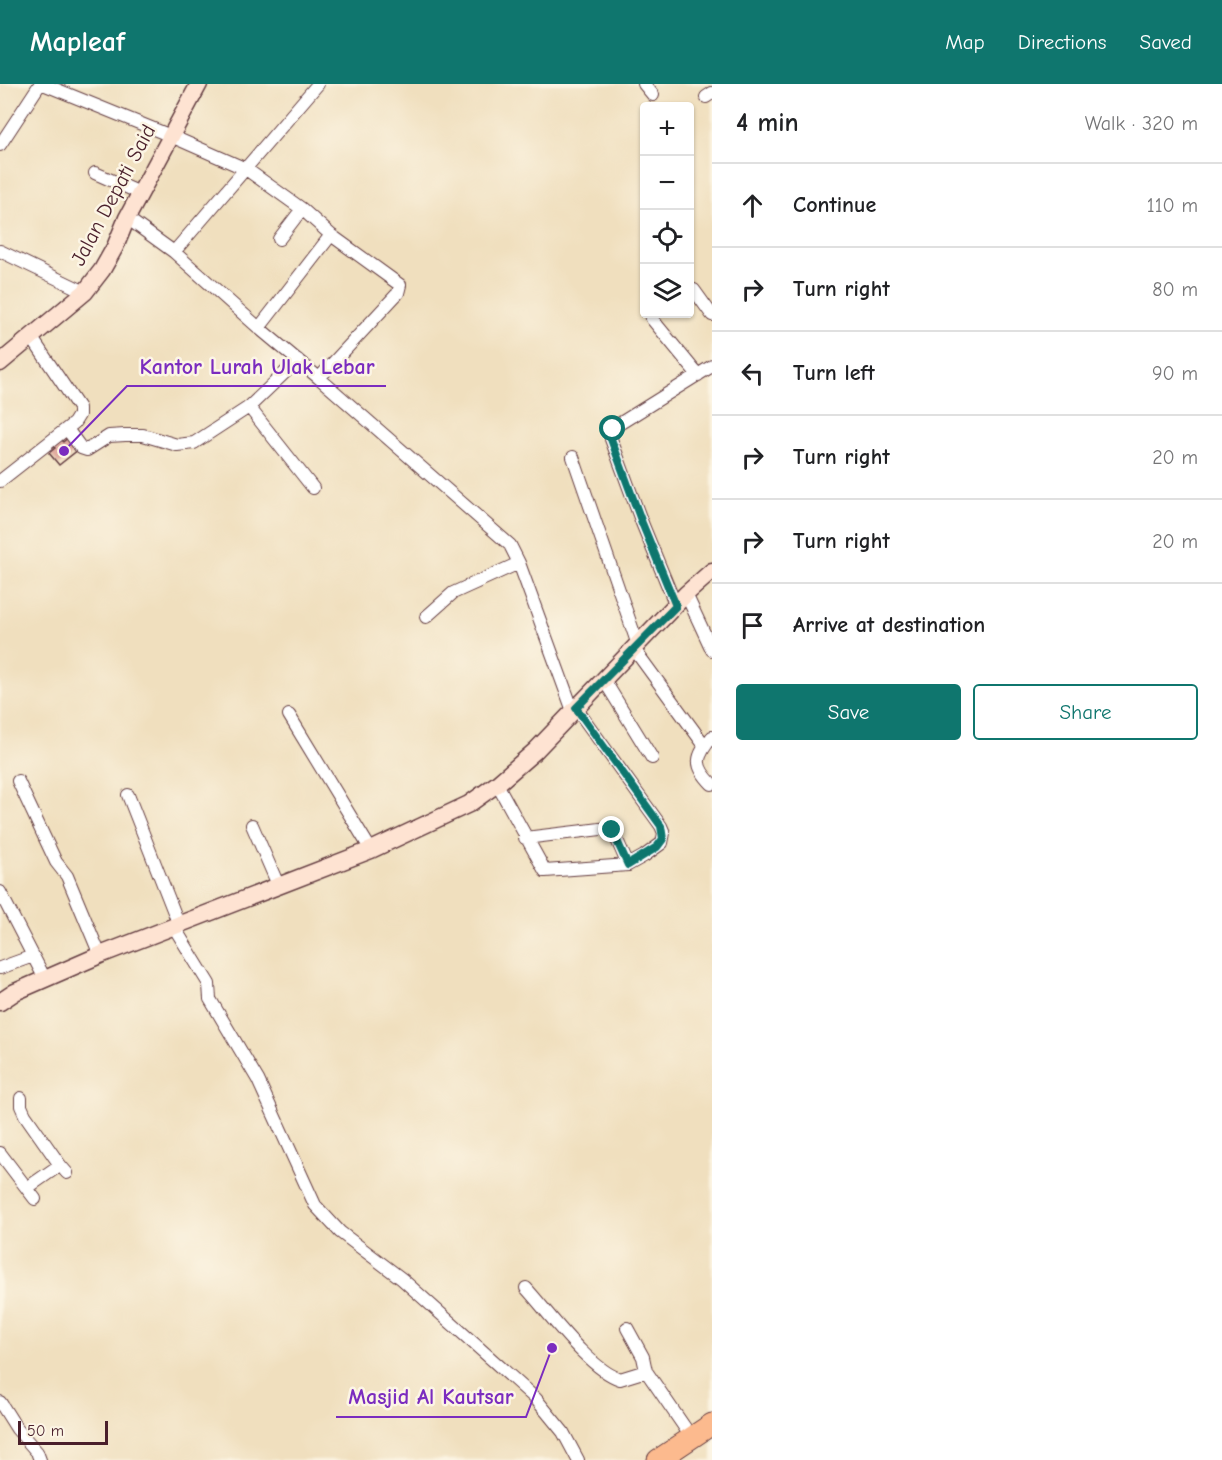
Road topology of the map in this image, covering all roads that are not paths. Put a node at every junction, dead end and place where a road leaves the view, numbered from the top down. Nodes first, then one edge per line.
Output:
1 (42, 84) edge
2 (199, 84) edge
3 (318, 84) edge
4 (644, 84) edge
5 (653, 95) dead end
6 (171, 136) junction
7 (0, 145) edge
8 (246, 169) junction
9 (95, 173) dead end
10 (140, 193) junction
11 (302, 209) junction
12 (127, 218) junction
13 (331, 235) junction
14 (279, 239) dead end
15 (0, 251) edge
16 (174, 252) junction
17 (694, 290) edge
18 (85, 292) junction
19 (712, 315) edge
20 (652, 318) edge
21 (259, 328) junction
22 (32, 338) junction
23 (298, 360) junction
24 (0, 363) edge
25 (712, 366) edge
26 (698, 375) junction
27 (319, 378) junction
28 (249, 407) junction
29 (67, 429) junction
30 (573, 457) dead end
31 (0, 481) edge
32 (313, 488) dead end
33 (519, 564) junction
34 (712, 571) edge
35 (681, 600) junction
36 (426, 617) dead end
37 (636, 647) junction
38 (712, 650) edge
39 (604, 680) junction
40 (575, 709) junction
41 (289, 715) dead end
42 (708, 741) edge
43 (652, 758) dead end
44 (18, 780) dead end
45 (497, 784) junction
46 (712, 784) edge
47 (128, 795) dead end
48 (252, 825) dead end
49 (525, 838) junction
50 (371, 850) junction
51 (628, 865) junction
52 (279, 887) junction
53 (0, 892) edge
54 (177, 926) junction
55 (100, 955) junction
56 (33, 956) junction
57 (0, 968) edge
58 (45, 979) junction
59 (0, 1002) edge
60 (21, 1098) dead end
61 (0, 1153) edge
62 (4, 1168) edge
63 (27, 1188) junction
64 (36, 1199) dead end
65 (526, 1288) dead end
66 (627, 1328) dead end
67 (646, 1371) junction
68 (0, 1402) edge
69 (712, 1424) edge
70 (692, 1438) junction
71 (40, 1460) edge
72 (578, 1460) edge
73 (658, 1460) edge

1 - 6 street
1 - 7 street
2 - 6 street, Jalan Depati Said
3 - 8 street
4 - 5 street
6 - 8 street
6 - 10 street, Jalan Depati Said
8 - 11 street
8 - 16 street
9 - 10 street
10 - 12 street, Jalan Depati Said
11 - 13 street
11 - 14 street
12 - 16 street
12 - 18 street, Jalan Depati Said
13 - 21 street
13 - 27 street
15 - 18 street
16 - 21 street
17 - 19 street
18 - 22 street, Jalan Depati Said
20 - 26 street
21 - 23 street
22 - 24 street, Jalan Depati Said
22 - 29 street
23 - 27 street
23 - 28 street
25 - 26 street
26 - 35 street
27 - 33 street
28 - 29 street
28 - 32 street
29 - 31 street
30 - 37 street
33 - 36 street
33 - 40 street
34 - 35 street
35 - 37 street
35 - 38 street
37 - 39 street
37 - 42 street
39 - 40 street
39 - 43 street
40 - 45 street
40 - 51 street
41 - 50 street
42 - 46 street
44 - 55 street
45 - 49 street
45 - 50 street
47 - 54 street
48 - 52 street
49 - 51 street
49 - 51 street
50 - 52 street
52 - 54 street
53 - 56 street
54 - 55 street
54 - 72 street
55 - 58 street
56 - 57 street
56 - 58 street
58 - 59 street
60 - 63 street
61 - 62 street
62 - 63 street
63 - 64 street
65 - 67 street
66 - 67 street
67 - 70 street
68 - 71 street
69 - 70 highway
70 - 73 highway

